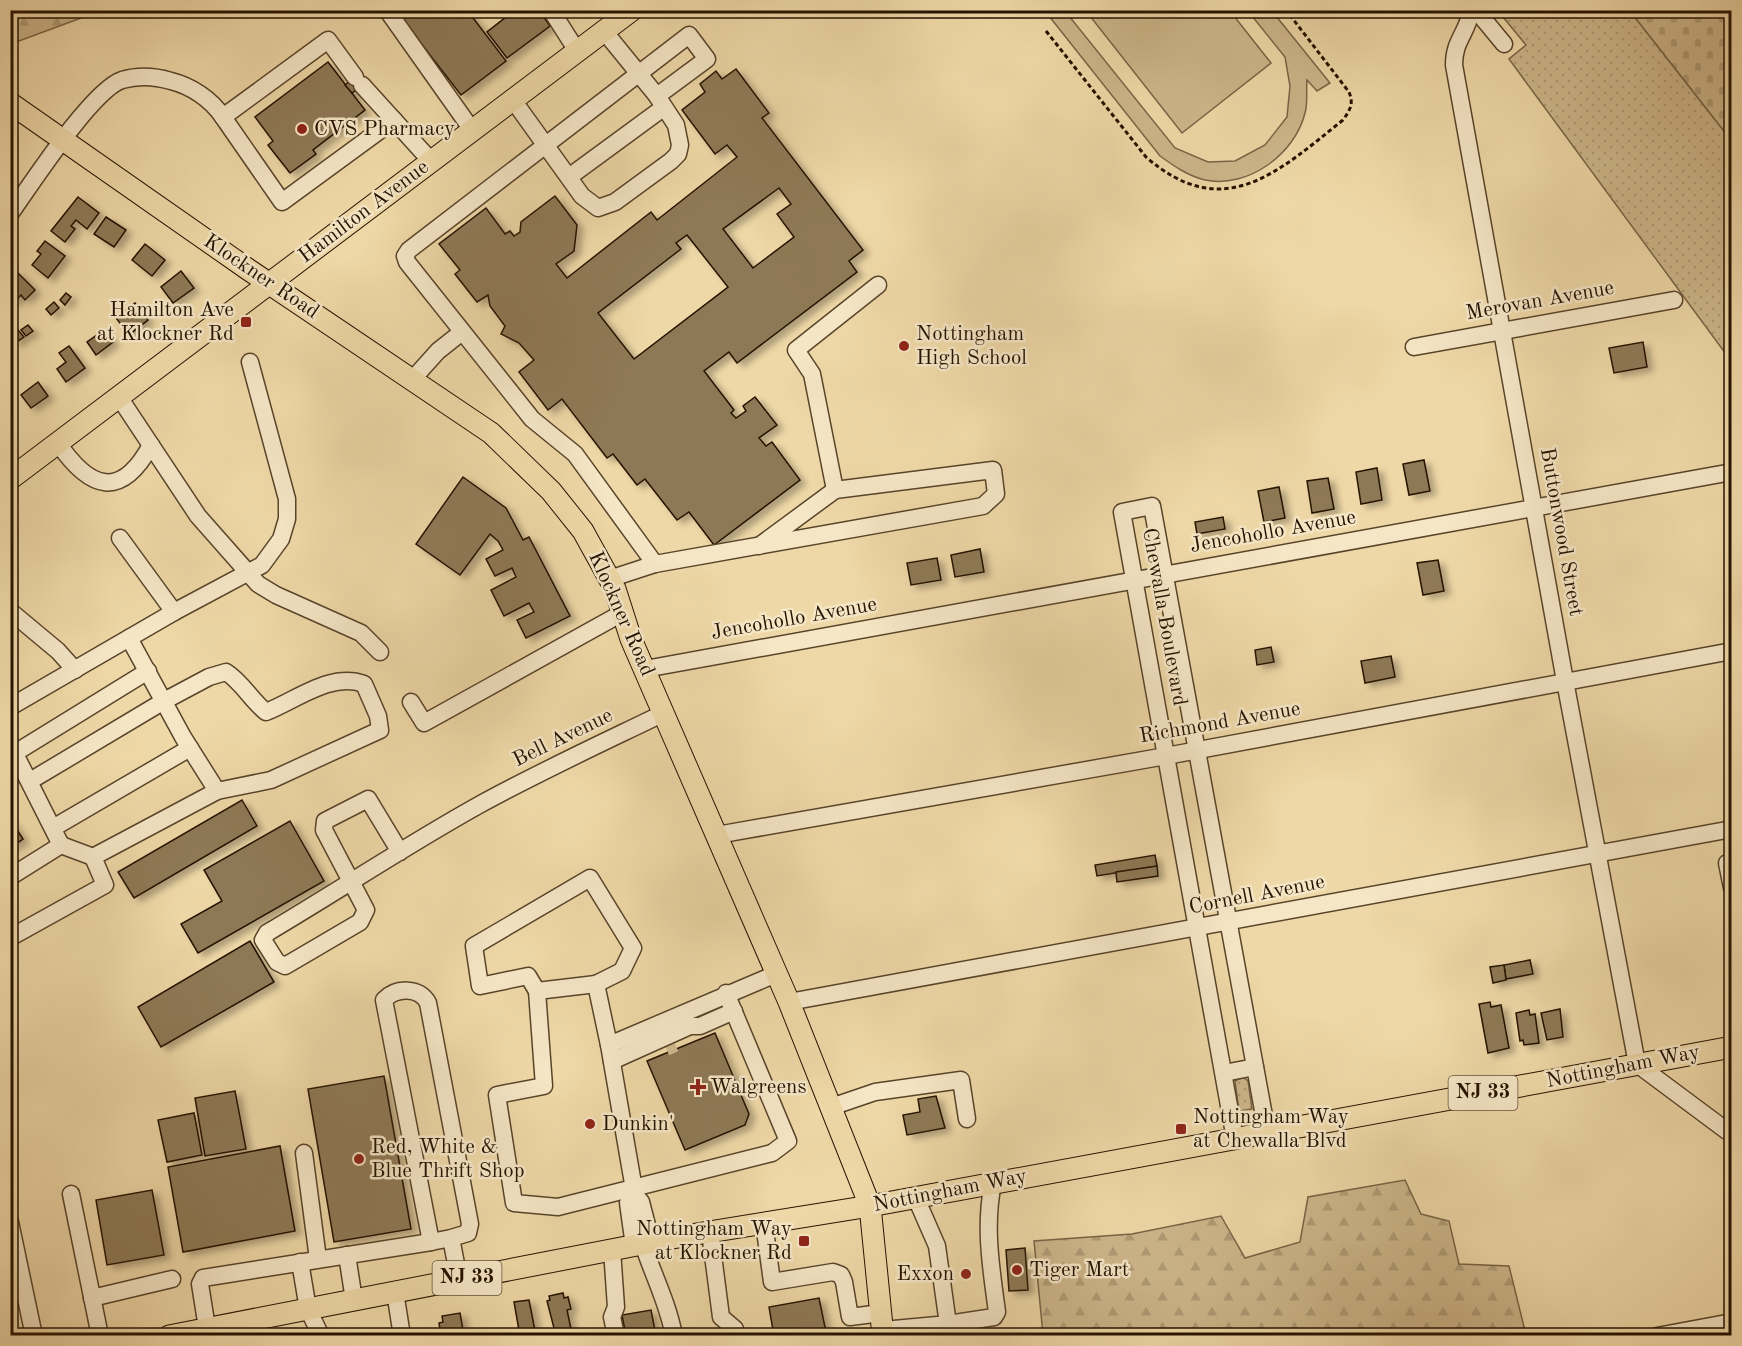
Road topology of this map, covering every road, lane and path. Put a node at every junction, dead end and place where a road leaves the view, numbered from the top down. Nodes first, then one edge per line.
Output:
1 (387, 10) edge
2 (551, 10) edge
3 (632, 10) edge
4 (1286, 10) edge
5 (1471, 10) edge
6 (1476, 10) edge
7 (1046, 31) dead end
8 (604, 32) junction
9 (1504, 44) dead end
10 (578, 51) junction
11 (637, 72) junction
12 (513, 100) junction
13 (660, 102) junction
14 (10, 103) edge
15 (223, 117) junction
16 (394, 120) junction
17 (472, 130) junction
18 (62, 139) junction
19 (546, 144) junction
20 (431, 160) junction
21 (569, 177) junction
22 (10, 214) edge
23 (269, 283) junction
24 (878, 285) dead end
25 (1674, 300) dead end
26 (1502, 331) junction
27 (462, 332) junction
28 (1414, 347) dead end
29 (250, 362) dead end
30 (411, 381) junction
31 (119, 397) junction
32 (58, 443) junction
33 (151, 445) junction
34 (1731, 472) edge
35 (10, 479) edge
36 (835, 490) junction
37 (1534, 508) junction
38 (120, 538) dead end
39 (759, 546) junction
40 (656, 564) junction
41 (247, 572) junction
42 (1165, 574) junction
43 (609, 579) junction
44 (1134, 580) junction
45 (10, 611) edge
46 (174, 612) junction
47 (624, 612) junction
48 (129, 638) junction
49 (1731, 651) edge
50 (380, 652) dead end
51 (645, 669) junction
52 (75, 670) junction
53 (148, 671) junction
54 (1565, 681) junction
55 (164, 700) junction
56 (411, 702) dead end
57 (10, 707) edge
58 (664, 713) junction
59 (190, 748) junction
60 (13, 749) edge
61 (1197, 750) junction
62 (1166, 756) junction
63 (30, 782) junction
64 (218, 791) junction
65 (53, 828) junction
66 (1731, 829) edge
67 (717, 835) junction
68 (62, 845) junction
69 (400, 852) junction
70 (1599, 854) junction
71 (93, 857) junction
72 (1727, 863) dead end
73 (10, 877) edge
74 (351, 883) junction
75 (1731, 888) edge
76 (1228, 923) junction
77 (1197, 929) junction
78 (10, 932) edge
79 (776, 974) junction
80 (596, 984) junction
81 (537, 991) junction
82 (726, 993) junction
83 (789, 1002) junction
84 (734, 1011) junction
85 (700, 1026) junction
86 (1731, 1047) edge
87 (611, 1058) junction
88 (1637, 1064) junction
89 (1255, 1067) junction
90 (1224, 1074) junction
91 (831, 1107) junction
92 (967, 1119) dead end
93 (1727, 1131) dead end
94 (1267, 1132) junction
95 (1235, 1138) junction
96 (304, 1153) dead end
97 (993, 1183) junction
98 (635, 1191) junction
99 (71, 1194) dead end
100 (916, 1198) junction
101 (870, 1206) junction
102 (10, 1222) edge
103 (764, 1223) junction
104 (710, 1232) junction
105 (451, 1238) junction
106 (665, 1240) junction
107 (431, 1242) junction
108 (639, 1245) junction
109 (612, 1250) junction
110 (347, 1255) junction
111 (318, 1259) junction
112 (300, 1262) junction
113 (172, 1279) dead end
114 (459, 1280) junction
115 (395, 1292) junction
116 (92, 1298) junction
117 (354, 1300) junction
118 (308, 1309) junction
119 (1731, 1322) edge
120 (948, 1324) junction
121 (882, 1326) edge
122 (207, 1328) junction
123 (1677, 1334) edge
124 (34, 1335) edge
125 (100, 1335) edge
126 (169, 1335) edge
127 (321, 1335) edge
128 (402, 1335) edge
129 (616, 1335) edge
130 (674, 1335) edge
131 (736, 1335) edge
132 (1657, 1335) edge

1 - 17 street
2 - 10 street
3 - 8 main road, Hamilton Avenue
4 - 7 path
5 - 26 street, Buttonwood Street
6 - 9 street
8 - 10 main road, Hamilton Avenue
8 - 11 street
10 - 12 main road, Hamilton Avenue
11 - 13 street
11 - 13 street
11 - 19 street
12 - 17 main road, Hamilton Avenue
12 - 19 street
13 - 21 street
13 - 21 street
14 - 18 main road, Klockner Road
15 - 16 street
15 - 16 street
15 - 18 street
16 - 20 street
17 - 20 main road, Hamilton Avenue
18 - 22 street
18 - 23 main road, Klockner Road
19 - 21 street
19 - 27 street
20 - 23 main road, Hamilton Avenue
23 - 30 main road, Klockner Road
23 - 31 main road, Hamilton Avenue
24 - 36 street
25 - 26 street, Merovan Avenue
26 - 28 street, Merovan Avenue
26 - 37 street, Buttonwood Street
27 - 30 street
27 - 40 street
29 - 41 street
30 - 43 main road, Klockner Road
31 - 32 main road, Hamilton Avenue
31 - 33 street
32 - 33 street
32 - 35 main road, Hamilton Avenue
33 - 41 street
34 - 37 street, Jencohollo Avenue
36 - 39 street
36 - 39 street
37 - 42 street, Jencohollo Avenue
37 - 54 street, Buttonwood Street
38 - 46 street
39 - 40 street
40 - 43 street
41 - 46 street
41 - 50 street
42 - 44 street, Jencohollo Avenue
42 - 44 street, Chewalla Boulevard
42 - 61 street, Chewalla Boulevard
43 - 47 main road, Klockner Road
44 - 51 street, Jencohollo Avenue
44 - 62 street, Chewalla Boulevard
45 - 52 street
46 - 48 street
47 - 51 main road, Klockner Road
47 - 56 street
48 - 52 street
48 - 53 street
49 - 54 street, Richmond Avenue
51 - 58 main road, Klockner Road
52 - 57 street
53 - 55 street
53 - 60 street
54 - 61 street, Richmond Avenue
54 - 70 street, Buttonwood Street
55 - 59 street
55 - 63 street
55 - 64 street
58 - 67 main road, Klockner Road
58 - 69 street, Bell Avenue
59 - 64 street
59 - 65 street
60 - 63 street
61 - 62 street, Richmond Avenue
61 - 76 street, Chewalla Boulevard
62 - 67 street, Richmond Avenue
62 - 77 street, Chewalla Boulevard
63 - 65 street
64 - 71 street
65 - 68 street
66 - 70 street, Cornell Avenue
67 - 79 main road, Klockner Road
68 - 71 street
68 - 73 street
69 - 74 street, Bell Avenue
69 - 74 street
70 - 76 street, Cornell Avenue
70 - 88 street, Buttonwood Street
71 - 78 street
72 - 75 street
74 - 74 street
76 - 77 street, Cornell Avenue
76 - 89 street, Chewalla Boulevard
77 - 83 street, Cornell Avenue
77 - 90 street, Chewalla Boulevard
79 - 82 street
79 - 83 main road, Klockner Road
80 - 81 street
80 - 81 street
80 - 87 street
81 - 98 street
82 - 84 street
82 - 87 street
83 - 91 main road, Klockner Road
84 - 85 street
84 - 98 street
85 - 87 street
85 - 87 street
86 - 88 main road, Nottingham Way / NJ 33
87 - 98 street
88 - 93 street
88 - 94 main road, Nottingham Way / NJ 33
89 - 90 street
89 - 94 street, Chewalla Boulevard
90 - 95 street, Chewalla Boulevard
91 - 92 street
91 - 101 main road, Klockner Road
94 - 95 main road, Nottingham Way / NJ 33
95 - 97 main road, Nottingham Way / NJ 33
96 - 111 street
97 - 100 main road, Nottingham Way / NJ 33
97 - 120 street
98 - 106 street
98 - 108 street
99 - 116 street
100 - 101 main road, Nottingham Way / NJ 33
100 - 120 street
101 - 103 main road, Nottingham Way / NJ 33
101 - 121 main road, Klockner Road
102 - 124 street
103 - 104 main road, Nottingham Way / NJ 33
103 - 121 street
104 - 106 main road, Nottingham Way / NJ 33
104 - 131 street
105 - 107 street
105 - 107 street
105 - 114 street
106 - 108 main road, Nottingham Way / NJ 33
107 - 110 street
108 - 109 main road, Nottingham Way / NJ 33
108 - 130 street
109 - 114 main road, Nottingham Way / NJ 33
109 - 129 street
110 - 111 street
110 - 117 street
111 - 112 street
112 - 118 street
112 - 122 street
113 - 116 street
114 - 115 main road, Nottingham Way / NJ 33
115 - 117 main road, Nottingham Way / NJ 33
115 - 128 street
116 - 125 street
117 - 118 main road, Nottingham Way / NJ 33
118 - 122 main road, Nottingham Way / NJ 33
118 - 127 street
119 - 123 street
120 - 121 street
122 - 126 main road, Nottingham Way / NJ 33
123 - 132 street

